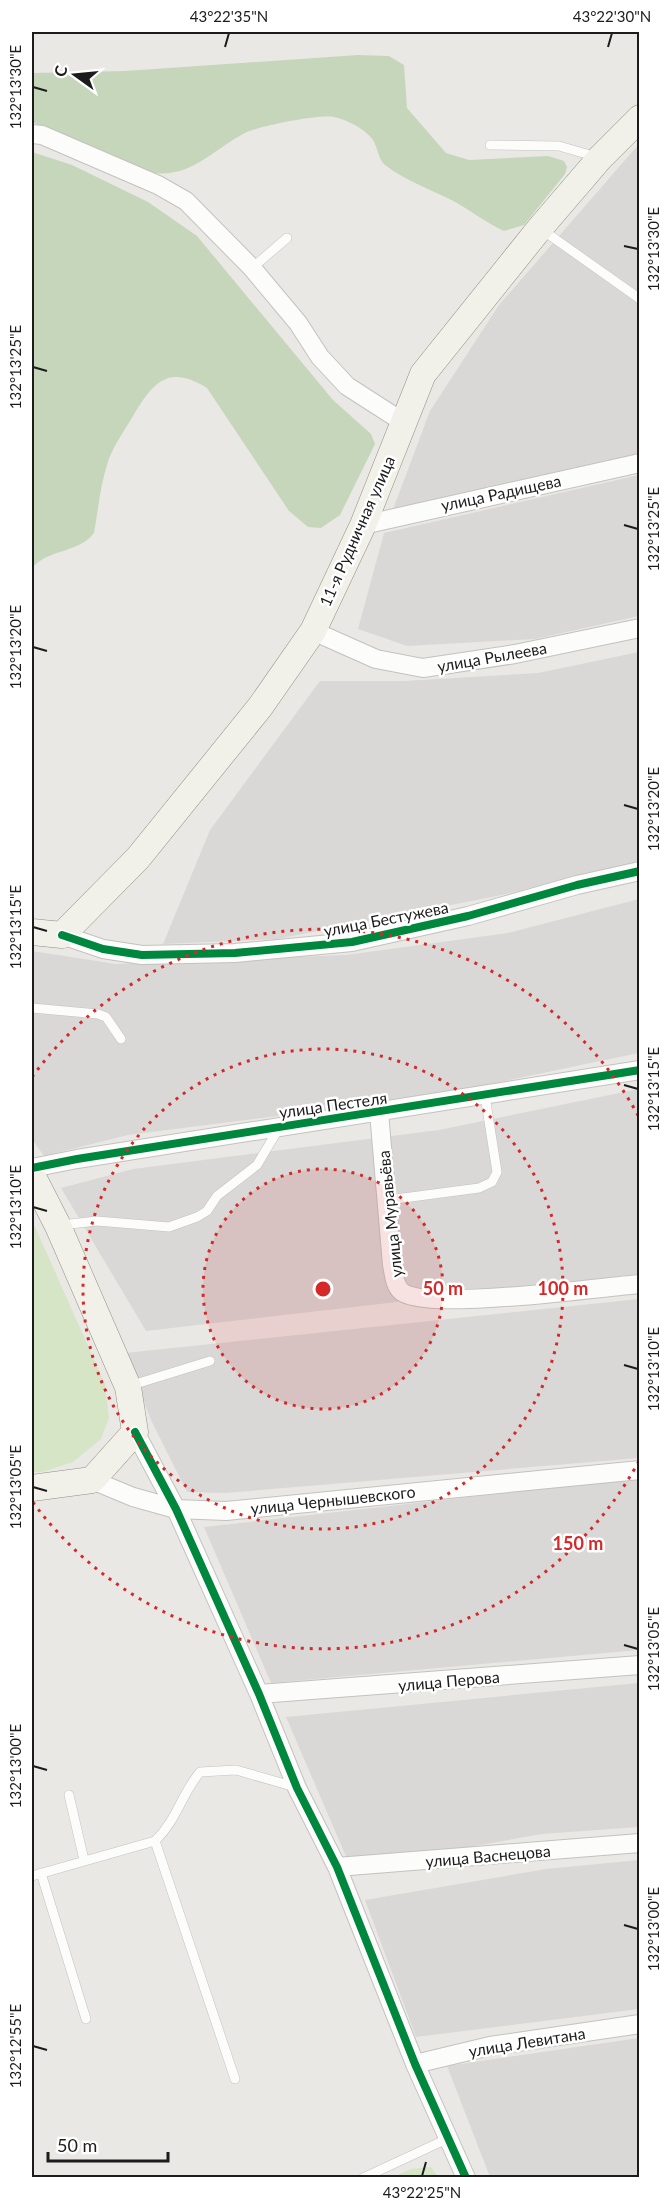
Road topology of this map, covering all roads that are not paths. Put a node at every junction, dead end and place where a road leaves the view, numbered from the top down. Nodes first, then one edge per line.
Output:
1 (639, 118) edge
2 (35, 133) edge
3 (490, 145) dead end
4 (600, 158) junction
5 (540, 228) junction
6 (287, 238) dead end
7 (252, 268) junction
8 (639, 299) edge
9 (403, 422) junction
10 (639, 463) edge
11 (363, 525) junction
12 (639, 628) edge
13 (312, 631) junction
14 (639, 871) edge
15 (32, 932) edge
16 (62, 935) junction
17 (32, 1008) edge
18 (121, 1039) dead end
19 (639, 1070) edge
20 (485, 1096) junction
21 (379, 1112) junction
22 (280, 1126) junction
23 (32, 1168) edge
24 (32, 1175) edge
25 (388, 1200) junction
26 (58, 1226) junction
27 (639, 1284) edge
28 (210, 1361) dead end
29 (128, 1387) junction
30 (135, 1432) junction
31 (639, 1470) edge
32 (92, 1480) junction
33 (32, 1488) edge
34 (177, 1509) junction
35 (639, 1665) edge
36 (259, 1694) junction
37 (297, 1788) junction
38 (69, 1795) dead end
39 (156, 1841) junction
40 (639, 1843) edge
41 (84, 1860) junction
42 (337, 1867) junction
43 (36, 1874) edge
44 (86, 2019) dead end
45 (639, 2024) edge
46 (416, 2064) junction
47 (235, 2079) dead end
48 (449, 2138) junction
49 (363, 2178) edge
50 (466, 2178) edge

1 - 4 main road, 11-я Рудничная улица
2 - 7 street
3 - 4 lane
4 - 5 main road, 11-я Рудничная улица
5 - 8 lane
5 - 9 main road, 11-я Рудничная улица
6 - 7 lane
7 - 9 street
9 - 11 main road, 11-я Рудничная улица
10 - 11 street, улица Радищева
11 - 13 main road, 11-я Рудничная улица
12 - 13 street, улица Рылеева
13 - 16 main road, 11-я Рудничная улица
14 - 16 street, улица Бестужева
15 - 16 main road
17 - 18 lane
19 - 20 street, улица Пестеля
20 - 21 street, улица Пестеля
20 - 25 lane
21 - 22 street, улица Пестеля
21 - 25 street, улица Муравьёва
22 - 23 street, улица Пестеля
22 - 26 lane
24 - 26 main road
25 - 27 street, улица Муравьёва
26 - 29 main road
28 - 29 lane
29 - 30 main road
30 - 32 main road
30 - 34 street
31 - 34 street, улица Чернышевского
32 - 33 main road
32 - 34 street, улица Чернышевского
34 - 36 street
35 - 36 street, улица Перова
36 - 37 street
37 - 39 lane
37 - 42 street
38 - 41 lane
39 - 41 lane
39 - 47 lane
40 - 42 street, улица Васнецова
41 - 43 lane
42 - 46 street
43 - 44 lane
45 - 46 street, улица Левитана
46 - 48 street
48 - 49 lane
48 - 50 street

